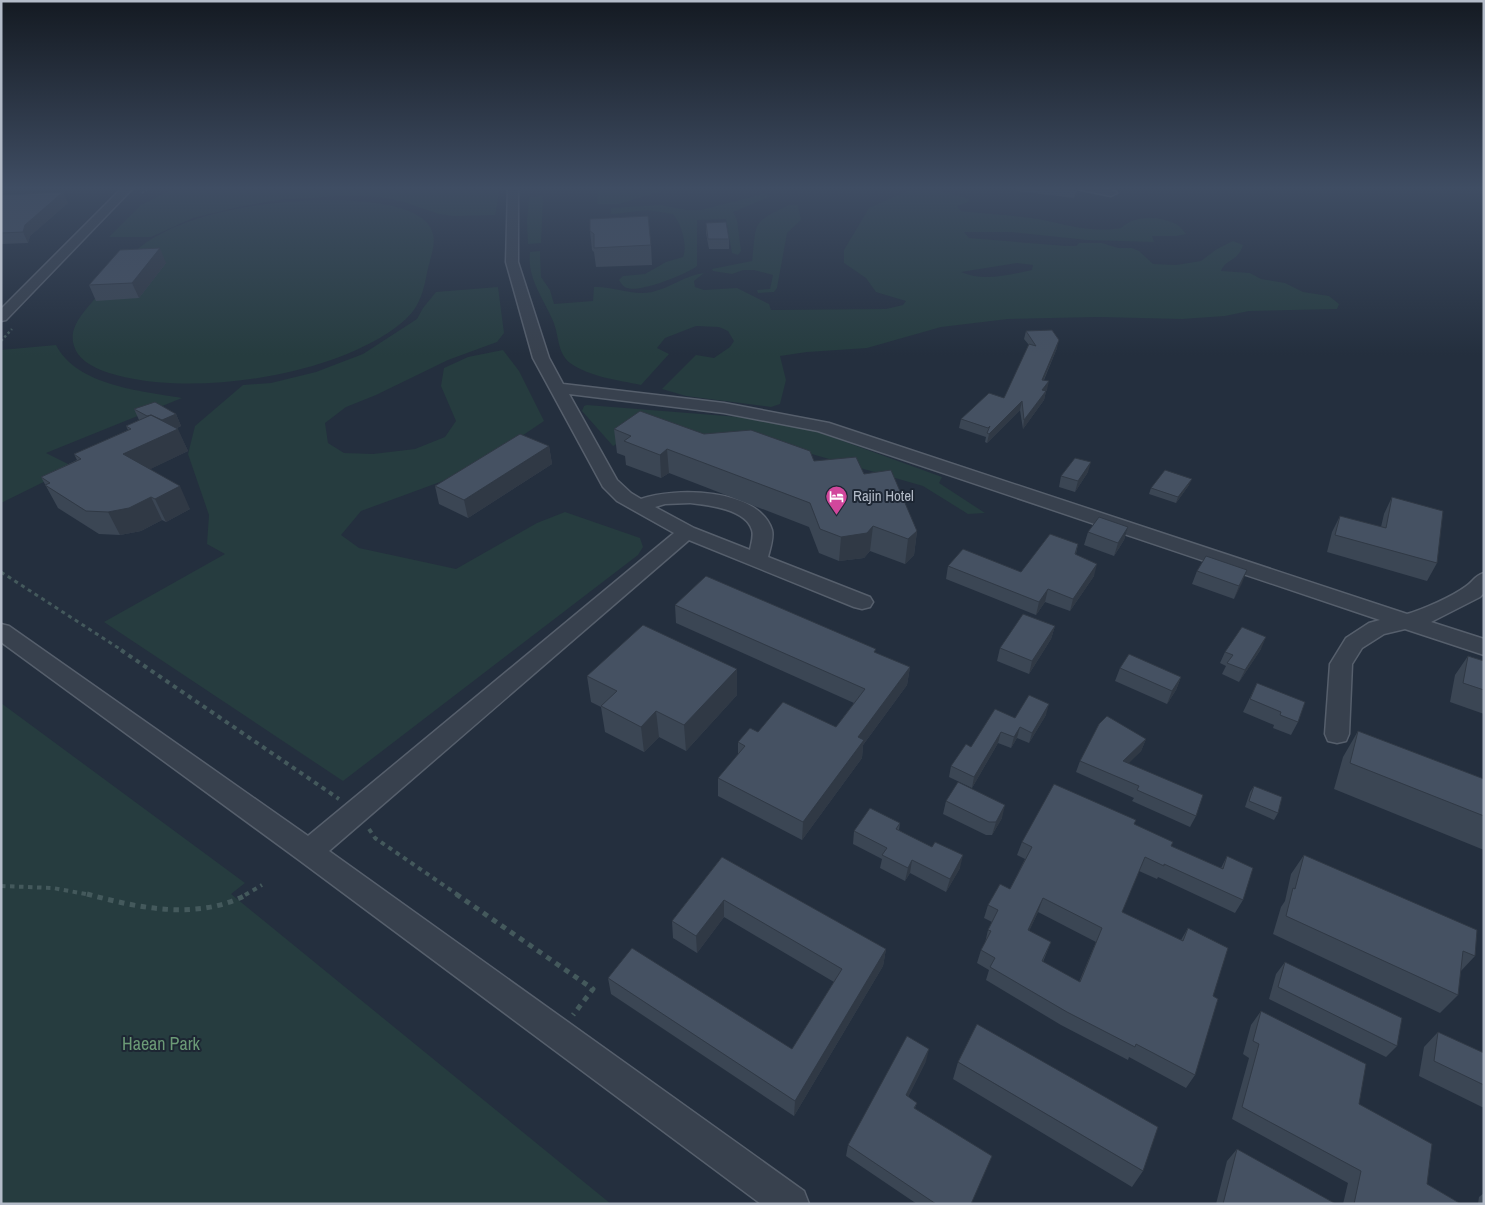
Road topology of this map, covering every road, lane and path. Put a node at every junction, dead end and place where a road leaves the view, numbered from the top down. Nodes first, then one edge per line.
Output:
1 (73, 243) edge
2 (513, 243) edge
3 (1, 316) edge
4 (557, 388) junction
5 (640, 506) junction
6 (687, 532) junction
7 (757, 560) junction
8 (1, 572) edge
9 (1484, 580) edge
10 (862, 602) dead end
11 (1406, 620) junction
12 (1, 631) edge
13 (1484, 647) edge
14 (1337, 734) dead end
15 (357, 811) junction
16 (309, 852) junction
17 (262, 885) dead end
18 (1, 886) edge
19 (558, 1034) junction
20 (791, 1204) edge

1 - 3 street
2 - 4 street
4 - 5 street
4 - 11 street
5 - 6 street
5 - 7 street
6 - 7 street
6 - 15 street
7 - 10 street
8 - 15 path
9 - 11 street
11 - 13 street
11 - 14 street
12 - 16 street
15 - 16 street
15 - 19 path
16 - 19 street
17 - 18 path
19 - 20 street

